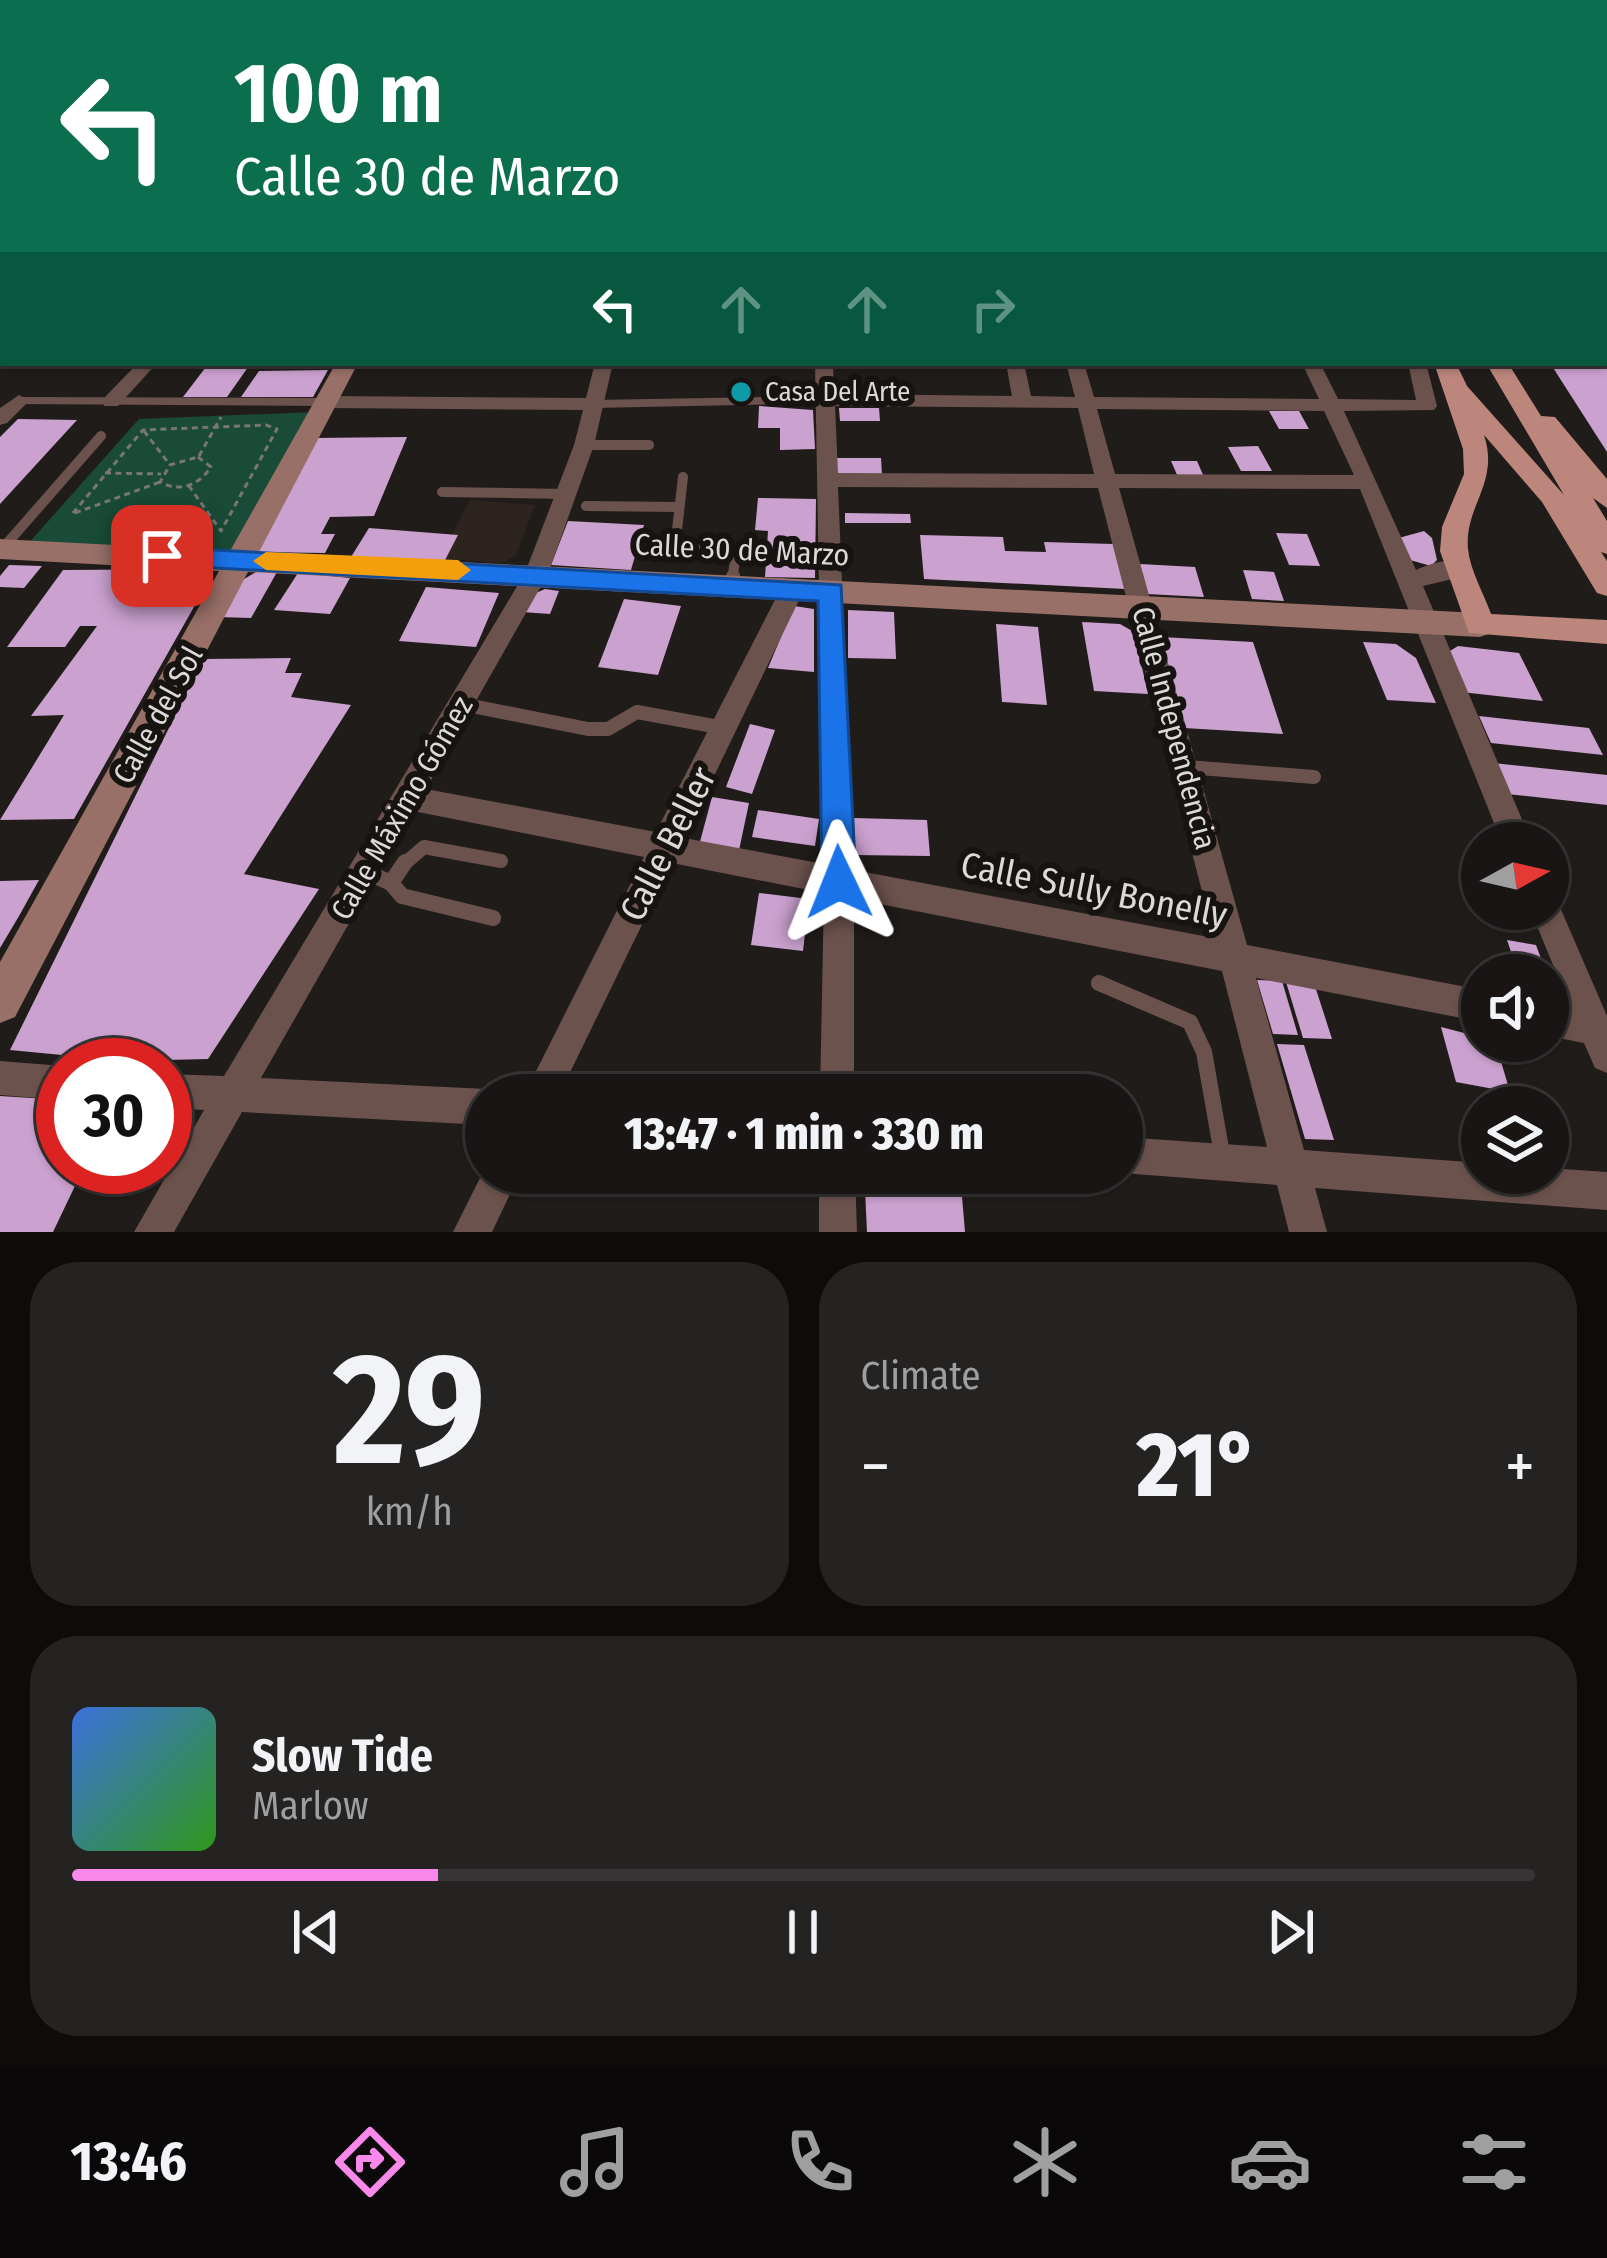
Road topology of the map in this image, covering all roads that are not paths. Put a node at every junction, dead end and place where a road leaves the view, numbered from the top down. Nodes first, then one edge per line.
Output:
1 (145, 366) edge
2 (345, 366) edge
3 (588, 366) edge
4 (603, 366) edge
5 (824, 366) edge
6 (1016, 366) edge
7 (1076, 366) edge
8 (1313, 366) edge
9 (1419, 366) edge
10 (1503, 373) edge
11 (1450, 376) edge
12 (594, 400) junction
13 (824, 400) junction
14 (1084, 400) junction
15 (10, 401) edge
16 (1022, 401) junction
17 (111, 402) junction
18 (326, 402) junction
19 (1333, 402) junction
20 (1427, 406) junction
21 (0, 419) edge
22 (1468, 423) junction
23 (100, 436) dead end
24 (649, 445) dead end
25 (584, 446) junction
26 (1573, 450) junction
27 (683, 477) dead end
28 (828, 480) junction
29 (1106, 480) junction
30 (1568, 481) junction
31 (1368, 482) junction
32 (442, 492) dead end
33 (1607, 499) edge
34 (577, 500) junction
35 (679, 507) junction
36 (1607, 544) edge
37 (1, 549) edge
38 (243, 560) junction
39 (1457, 570) junction
40 (536, 574) junction
41 (1408, 582) junction
42 (1607, 585) edge
43 (731, 586) junction
44 (792, 590) junction
45 (832, 592) junction
46 (1141, 606) junction
47 (1424, 622) junction
48 (1480, 625) junction
49 (1596, 632) edge
50 (462, 704) junction
51 (725, 729) junction
52 (1185, 767) junction
53 (1314, 777) dead end
54 (409, 798) junction
55 (1508, 822) edge
56 (668, 846) junction
57 (501, 861) dead end
58 (378, 878) junction
59 (839, 882) junction
60 (493, 918) dead end
61 (1554, 930) edge
62 (1237, 956) junction
63 (1099, 983) dead end
64 (0, 1001) edge
65 (1461, 1002) edge
66 (1569, 1028) edge
67 (1601, 1042) edge
68 (552, 1074) edge
69 (837, 1074) edge
70 (0, 1078) edge
71 (36, 1081) edge
72 (192, 1092) edge
73 (233, 1095) junction
74 (465, 1106) edge
75 (1143, 1156) edge
76 (1223, 1161) junction
77 (1288, 1165) junction
78 (1607, 1191) edge
79 (491, 1194) edge
80 (837, 1194) edge
81 (153, 1232) edge
82 (472, 1232) edge
83 (838, 1232) edge
84 (1308, 1232) edge

1 - 17 street
2 - 18 main road, Calle del Sol
3 - 12 street
4 - 12 street, Calle Máximo Gómez
5 - 13 street
6 - 16 street
7 - 14 street, Calle Independencia
8 - 19 street
9 - 20 street
10 - 26 main road
10 - 30 main road
11 - 22 main road
11 - 42 main road
12 - 13 street
12 - 18 street
12 - 25 street, Calle Máximo Gómez
13 - 16 street
13 - 28 street
14 - 16 street
14 - 19 street
14 - 29 street, Calle Independencia
15 - 17 street
15 - 21 street
17 - 18 street
18 - 38 main road, Calle del Sol
19 - 20 street
19 - 31 street
20 - 22 street
22 - 39 main road
23 - 37 lane
24 - 25 lane
25 - 34 street, Calle Máximo Gómez
26 - 30 main road
26 - 33 main road
27 - 35 lane
28 - 29 street
28 - 45 street
29 - 31 street
29 - 46 street, Calle Independencia
30 - 36 main road
31 - 41 street
32 - 34 lane
34 - 35 lane
34 - 40 street, Calle Máximo Gómez
35 - 43 lane
37 - 38 main road, Calle 30 de Marzo
38 - 40 main road, Calle 30 de Marzo
38 - 64 main road, Calle del Sol
39 - 41 street
39 - 48 main road
40 - 43 main road, Calle 30 de Marzo
40 - 50 street, Calle Máximo Gómez
41 - 47 street
43 - 44 main road, Calle 30 de Marzo
44 - 45 main road, Calle 30 de Marzo
44 - 51 street, Calle Beller
45 - 46 main road, Calle 30 de Marzo
45 - 59 street
46 - 47 main road, Calle 30 de Marzo
46 - 52 street, Calle Independencia
47 - 48 main road, Calle 30 de Marzo
47 - 55 street
48 - 49 main road, Calle 30 de Marzo
50 - 51 lane
50 - 54 street, Calle Máximo Gómez
51 - 56 street, Calle Beller
52 - 53 lane
52 - 62 street, Calle Independencia
54 - 56 street, Calle Sully Bonelly
54 - 58 street, Calle Máximo Gómez
56 - 59 street, Calle Sully Bonelly
56 - 68 street, Calle Beller
57 - 58 lane
58 - 60 lane
58 - 73 street, Calle Máximo Gómez
59 - 62 street, Calle Sully Bonelly
59 - 69 street
61 - 67 street
62 - 65 street, Calle Sully Bonelly
62 - 77 street, Calle Independencia
63 - 76 lane
66 - 67 street
70 - 71 street
72 - 73 street
73 - 74 street
73 - 81 street, Calle Máximo Gómez
75 - 76 street
76 - 77 street
77 - 78 street
77 - 84 street, Calle Independencia
79 - 82 street
80 - 83 street

